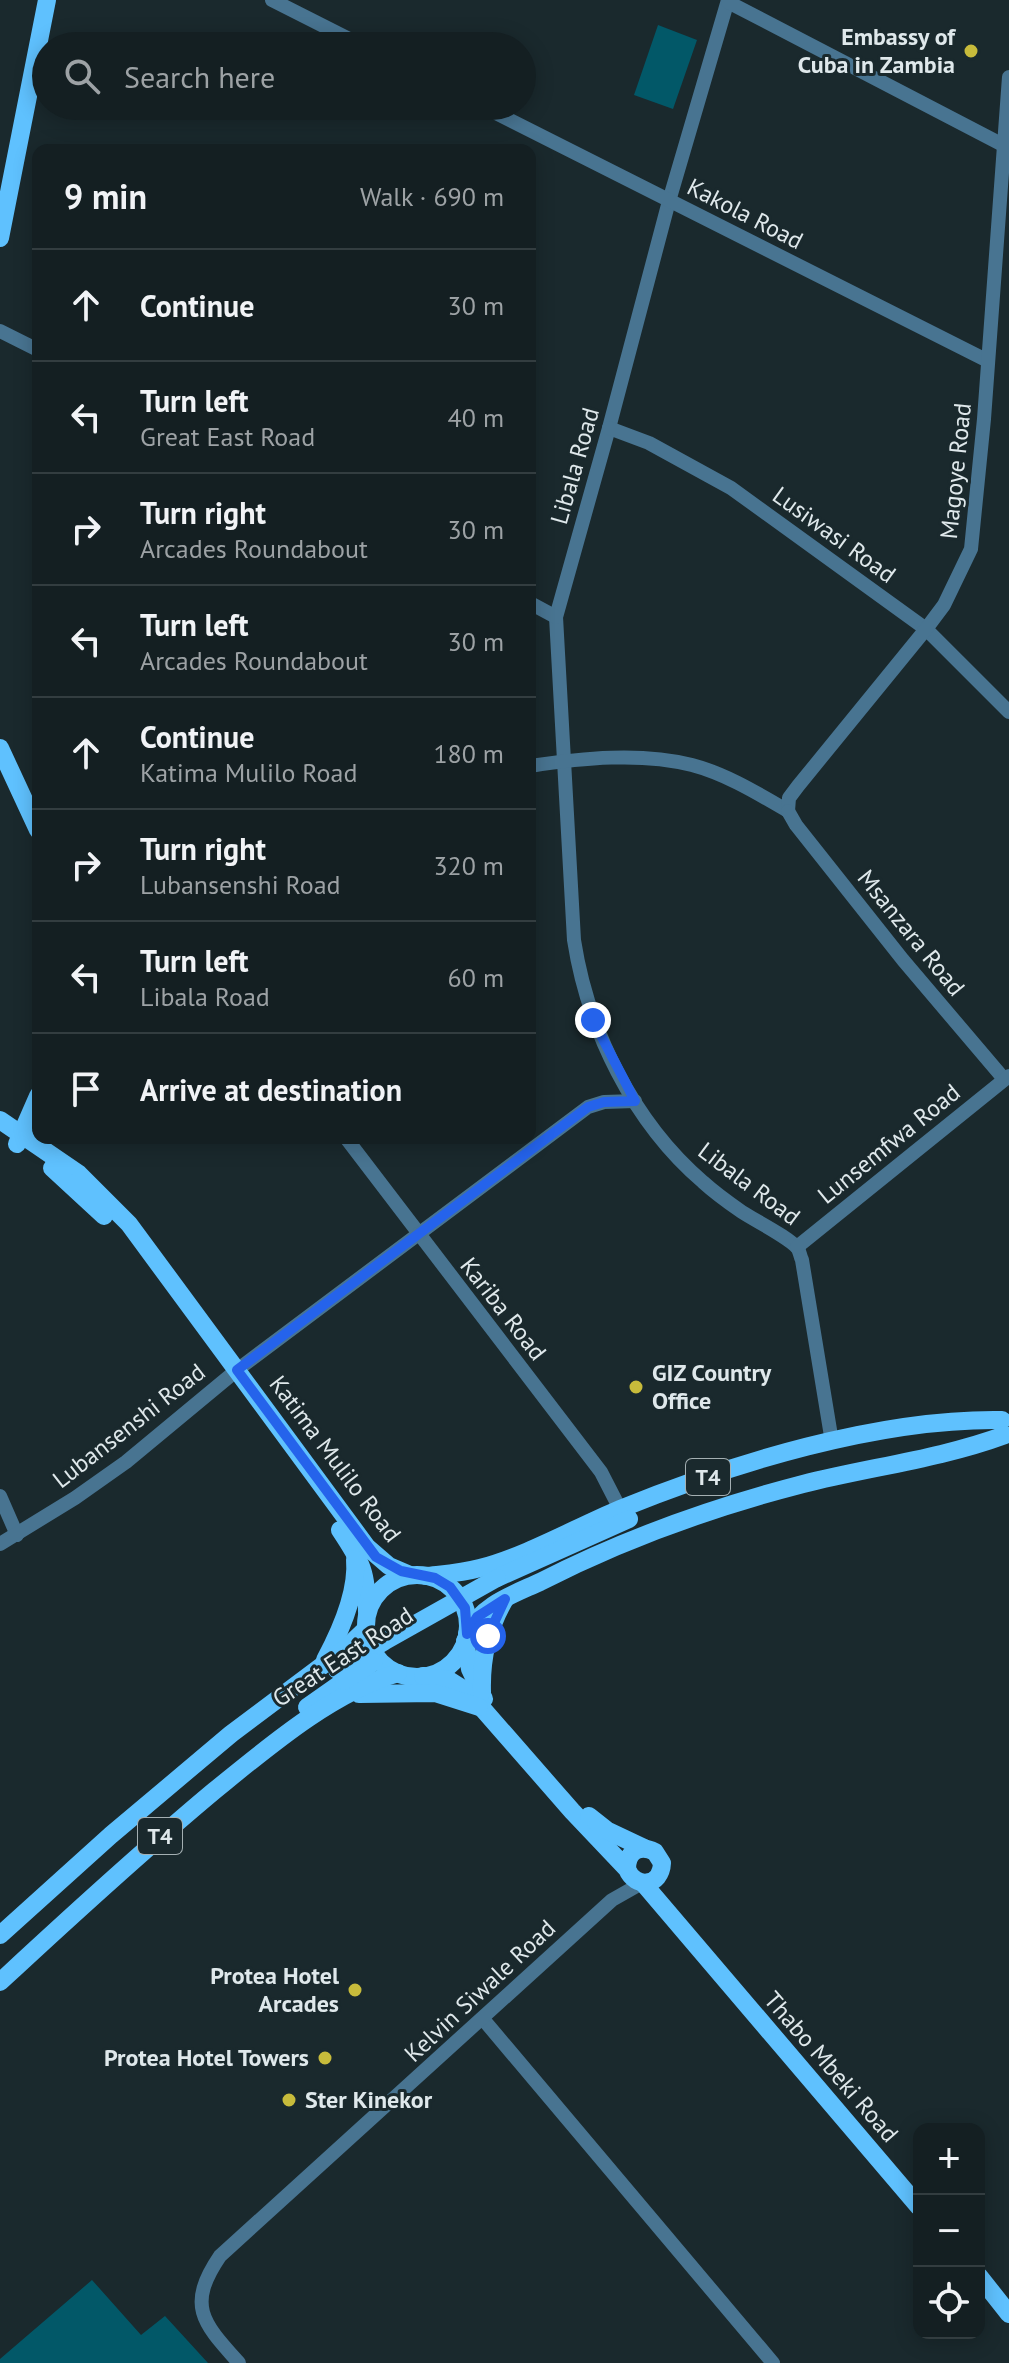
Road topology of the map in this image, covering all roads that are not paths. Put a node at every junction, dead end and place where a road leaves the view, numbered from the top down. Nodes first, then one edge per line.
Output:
1 (47, 0) edge
2 (272, 0) edge
3 (728, 1) edge
4 (41, 32) edge
5 (335, 32) edge
6 (32, 76) edge
7 (1009, 77) edge
8 (510, 120) edge
9 (1003, 145) junction
10 (669, 201) junction
11 (0, 238) edge
12 (0, 331) edge
13 (32, 347) edge
14 (988, 361) junction
15 (609, 428) junction
16 (536, 606) edge
17 (556, 617) junction
18 (926, 629) junction
19 (1009, 712) edge
20 (0, 748) edge
21 (565, 761) junction
22 (536, 765) edge
23 (788, 811) junction
24 (32, 817) edge
25 (1007, 1077) edge
26 (635, 1101) junction
27 (32, 1110) edge
28 (0, 1120) edge
29 (0, 1133) edge
30 (20, 1139) junction
31 (350, 1144) edge
32 (418, 1234) junction
33 (797, 1247) junction
34 (232, 1374) junction
35 (1006, 1427) edge
36 (832, 1442) junction
37 (0, 1496) edge
38 (620, 1509) junction
39 (17, 1535) junction
40 (0, 1544) edge
41 (355, 1552) junction
42 (418, 1575) junction
43 (501, 1589) junction
44 (367, 1621) junction
45 (466, 1638) junction
46 (398, 1673) junction
47 (423, 1676) junction
48 (338, 1677) junction
49 (482, 1703) junction
50 (644, 1848) junction
51 (662, 1870) junction
52 (635, 1877) junction
53 (0, 1935) edge
54 (0, 1949) edge
55 (705, 1959) junction
56 (0, 1967) edge
57 (0, 1982) edge
58 (483, 2019) junction
59 (913, 2200) edge
60 (985, 2284) edge
61 (1009, 2314) edge
62 (239, 2363) edge
63 (773, 2363) edge

1 - 4 main road
2 - 5 street
3 - 9 street
3 - 10 street, Libala Road
6 - 11 main road
7 - 9 street, Magoye Road
8 - 10 street, Kakola Road
9 - 14 street, Magoye Road
10 - 14 street, Kakola Road
10 - 15 street, Libala Road
12 - 13 street
14 - 18 street, Magoye Road
15 - 17 street, Libala Road
15 - 18 street, Lusiwasi Road
16 - 17 street
17 - 21 street, Libala Road
18 - 19 street, Lusiwasi Road
18 - 23 street, Magoye Road
20 - 24 main road
21 - 22 street
21 - 23 street
21 - 26 street, Libala Road
23 - 25 street, Msanzara Road
25 - 33 street, Lunsemfwa Road
26 - 32 street, Lubansenshi Road
26 - 33 street, Libala Road
27 - 30 main road
28 - 30 main road, Katima Mulilo Road
29 - 30 main road, Katima Mulilo Road
30 - 34 main road, Katima Mulilo Road
31 - 32 street, Kariba Road
32 - 34 street, Lubansenshi Road
32 - 38 street, Kariba Road
33 - 36 street, Libala Road
34 - 39 street, Lubansenshi Road
34 - 41 main road, Katima Mulilo Road
34 - 42 main road, Katima Mulilo Road
35 - 36 main road, Great East Road / T4
35 - 43 main road, Great East Road / T4
36 - 38 main road, Great East Road / T4
37 - 39 street
38 - 42 main road, Great East Road / T4
39 - 40 street, Lubansenshi Road
41 - 44 main road, Katima Mulilo Road
41 - 48 main road
42 - 44 main road
42 - 45 main road
43 - 45 main road, Great East Road / T4
43 - 48 main road, Great East Road / T4, bridge
43 - 49 main road
44 - 46 main road
44 - 48 main road, Great East Road / T4
45 - 47 main road
45 - 49 main road, Thabo Mbeki Road
46 - 47 main road
46 - 48 main road, Great East Road / T4
47 - 49 main road, Thabo Mbeki Road
48 - 49 main road
48 - 53 main road, Great East Road / T4
48 - 54 main road, Great East Road / T4
48 - 56 main road, Great East Road / T4
48 - 57 main road, Great East Road / T4
49 - 50 main road, Thabo Mbeki Road
49 - 52 main road, Thabo Mbeki Road
50 - 51 main road, Thabo Mbeki Road
50 - 52 main road
51 - 52 main road
51 - 55 main road, Thabo Mbeki Road
52 - 55 main road, Thabo Mbeki Road
52 - 58 street, Kelvin Siwale Road
55 - 59 main road, Thabo Mbeki Road
58 - 62 street, Kelvin Siwale Road
58 - 63 street
60 - 61 main road

